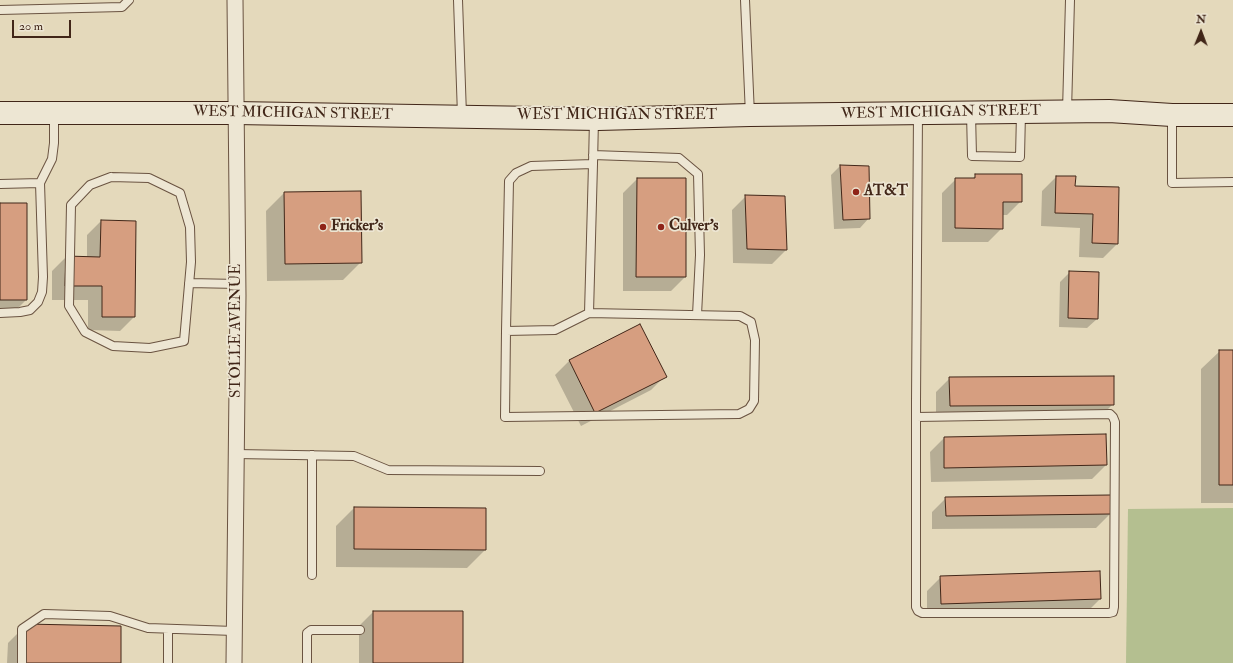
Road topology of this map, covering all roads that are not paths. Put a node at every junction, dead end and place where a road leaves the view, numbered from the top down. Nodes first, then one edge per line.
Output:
1 (129, 0) edge
2 (235, 0) edge
3 (458, 0) edge
4 (745, 0) edge
5 (1070, 0) edge
6 (0, 10) edge
7 (1021, 112) junction
8 (1067, 112) junction
9 (0, 113) edge
10 (54, 113) junction
11 (235, 113) junction
12 (918, 113) junction
13 (971, 113) junction
14 (750, 115) junction
15 (1172, 115) junction
16 (1233, 115) edge
17 (462, 116) junction
18 (594, 118) junction
19 (593, 160) junction
20 (1233, 182) edge
21 (40, 183) junction
22 (0, 184) edge
23 (189, 283) junction
24 (238, 284) junction
25 (0, 313) edge
26 (589, 313) junction
27 (697, 315) junction
28 (506, 331) junction
29 (916, 417) junction
30 (236, 454) junction
31 (312, 455) junction
32 (540, 471) dead end
33 (312, 575) dead end
34 (168, 629) junction
35 (360, 630) dead end
36 (234, 631) junction
37 (22, 663) edge
38 (168, 663) edge
39 (234, 663) edge
40 (307, 663) edge

1 - 6 lane
2 - 11 street, STOLLE AVENUE
3 - 17 lane
4 - 14 lane
5 - 8 lane
7 - 8 main road, WEST MICHIGAN STREET
7 - 13 main road, WEST MICHIGAN STREET
7 - 13 lane
8 - 15 main road, WEST MICHIGAN STREET
9 - 10 main road, WEST MICHIGAN STREET
10 - 11 main road, WEST MICHIGAN STREET
10 - 21 lane
11 - 17 main road, WEST MICHIGAN STREET
11 - 24 street, STOLLE AVENUE
12 - 13 main road, WEST MICHIGAN STREET
12 - 14 main road, WEST MICHIGAN STREET
12 - 29 lane
14 - 18 main road, WEST MICHIGAN STREET
15 - 16 main road, WEST MICHIGAN STREET
15 - 20 lane
17 - 18 main road, WEST MICHIGAN STREET
18 - 19 lane
19 - 26 lane
19 - 27 lane
19 - 28 lane
21 - 22 lane
21 - 25 lane
23 - 23 lane
23 - 24 lane
24 - 30 street, STOLLE AVENUE
26 - 27 lane
26 - 28 lane
27 - 28 lane
29 - 29 lane
30 - 31 lane
30 - 36 street, STOLLE AVENUE
31 - 32 lane
31 - 33 lane
34 - 36 lane
34 - 37 lane
34 - 38 lane
35 - 40 lane
36 - 39 street, STOLLE AVENUE

